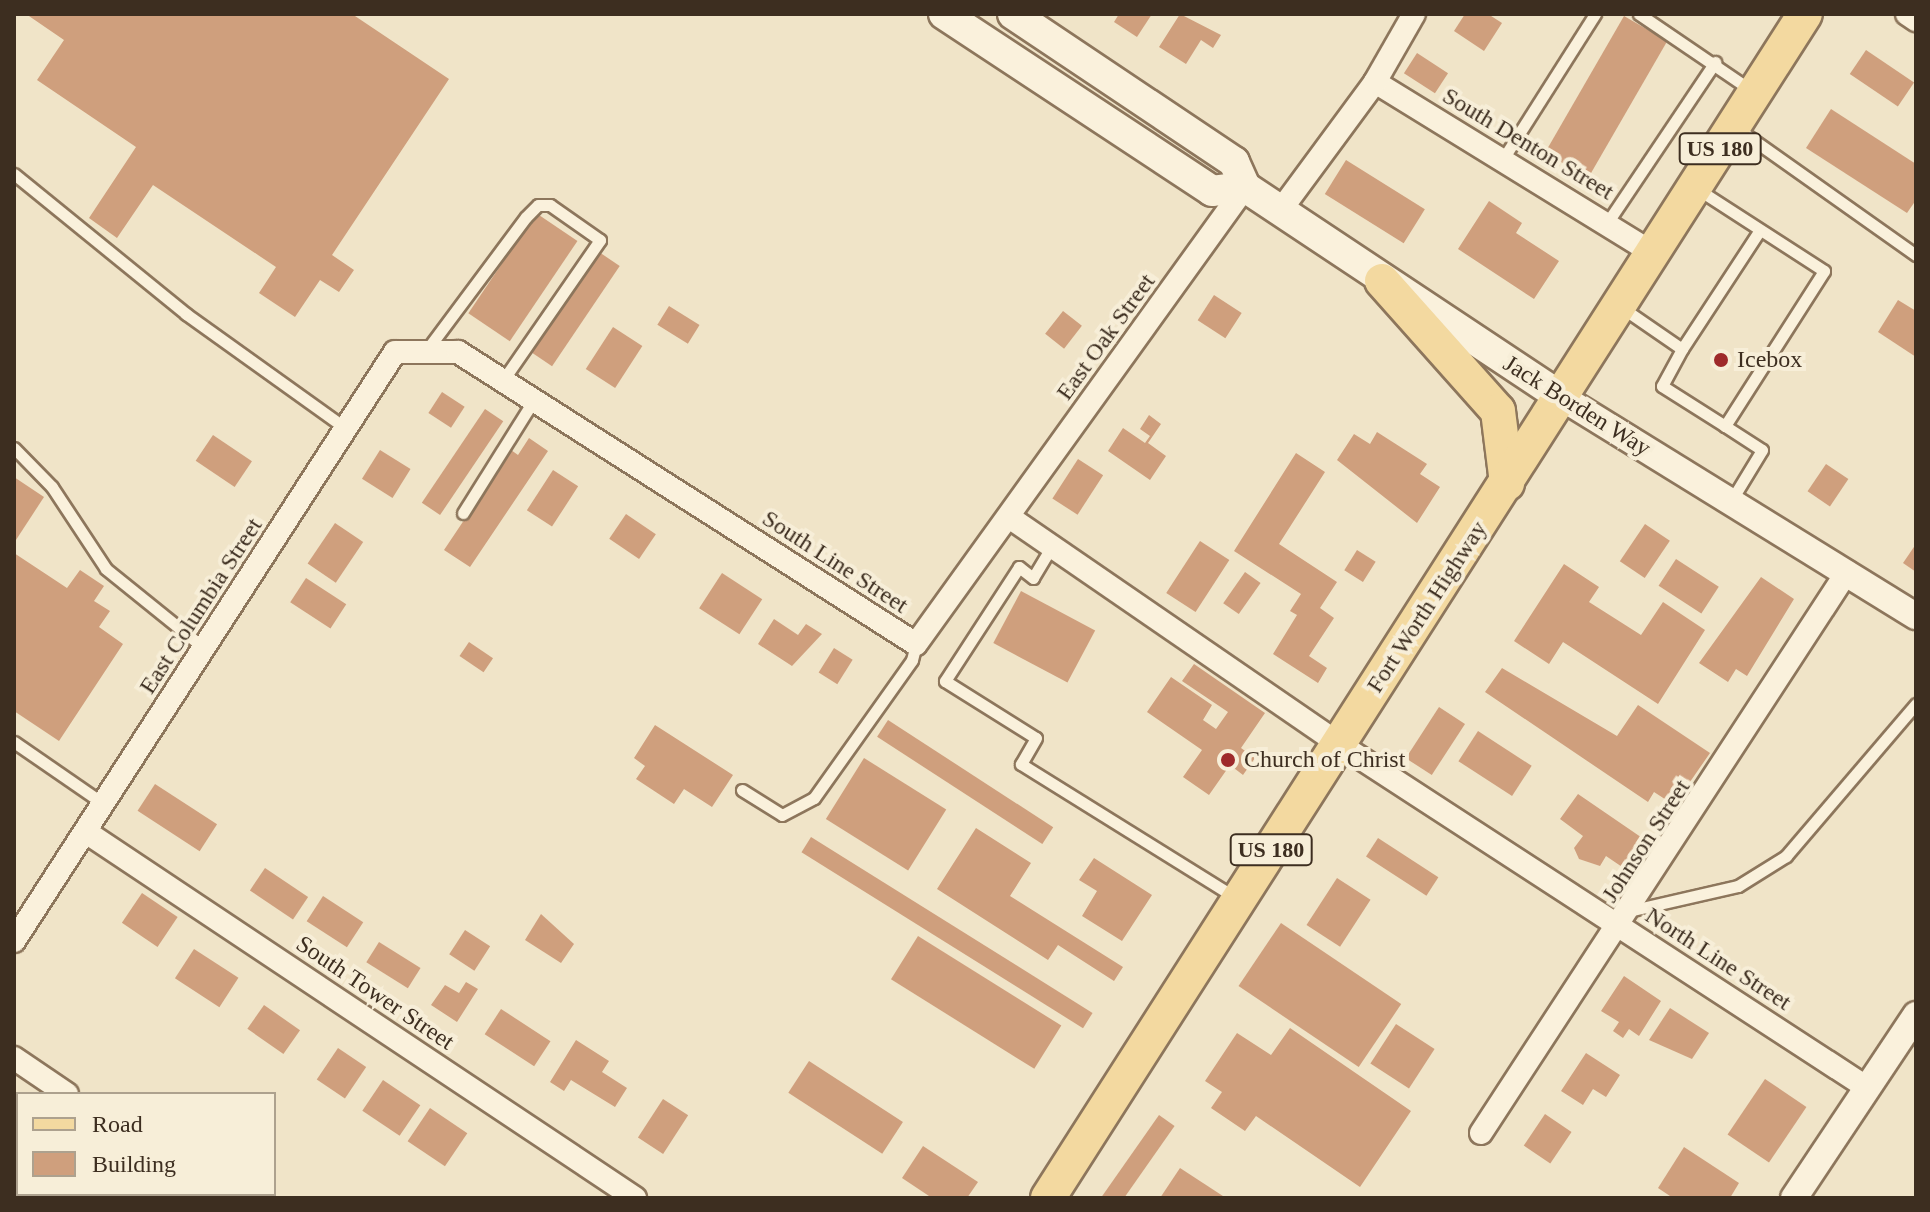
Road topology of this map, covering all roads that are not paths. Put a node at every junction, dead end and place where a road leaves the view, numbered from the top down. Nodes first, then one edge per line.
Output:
1 (944, 14) edge
2 (1013, 14) edge
3 (1414, 14) edge
4 (1595, 14) edge
5 (1639, 14) edge
6 (1805, 14) edge
7 (1907, 14) edge
8 (1916, 20) edge
9 (1715, 62) junction
10 (1375, 82) junction
11 (1756, 93) junction
12 (1734, 127) junction
13 (1503, 159) junction
14 (14, 174) edge
15 (1245, 187) junction
16 (1695, 188) junction
17 (1280, 211) junction
18 (1607, 223) junction
19 (1760, 230) junction
20 (1653, 253) junction
21 (1916, 255) edge
22 (1382, 281) junction
23 (1620, 306) junction
24 (1682, 349) junction
25 (426, 352) junction
26 (458, 352) joint
27 (503, 380) junction
28 (1561, 397) junction
29 (534, 400) junction
30 (1725, 426) junction
31 (345, 428) junction
32 (14, 448) edge
33 (1507, 483) junction
34 (1731, 501) junction
35 (463, 513) dead end
36 (1009, 517) junction
37 (1052, 546) junction
38 (1847, 572) junction
39 (1916, 616) edge
40 (916, 644) junction
41 (205, 648) junction
42 (1916, 704) edge
43 (14, 742) edge
44 (1339, 744) junction
45 (742, 790) dead end
46 (104, 804) junction
47 (86, 832) junction
48 (1239, 899) junction
49 (1627, 918) junction
50 (14, 941) edge
51 (1916, 1015) edge
52 (14, 1058) edge
53 (1866, 1087) junction
54 (64, 1092) edge
55 (1481, 1133) dead end
56 (635, 1198) edge
57 (1048, 1198) edge
58 (1794, 1198) edge

1 - 15 main road
2 - 15 main road, Jack Borden Way
3 - 10 street
4 - 13 lane
5 - 9 lane
6 - 11 main road, Fort Worth Highway / US 180
7 - 8 street
9 - 11 lane
9 - 18 lane
10 - 13 street, South Denton Street
10 - 17 street
11 - 12 main road, Fort Worth Highway / US 180
12 - 16 main road, Fort Worth Highway / US 180
12 - 21 lane
13 - 18 street, South Denton Street
14 - 31 lane
15 - 17 main road, Jack Borden Way
15 - 36 street, East Oak Street
16 - 19 lane
16 - 20 main road, Fort Worth Highway / US 180
17 - 22 main road, Jack Borden Way
18 - 20 street, South Denton Street
19 - 24 lane
19 - 30 lane
20 - 23 main road, Fort Worth Highway / US 180
22 - 28 main road, Jack Borden Way
22 - 33 main road
23 - 24 lane
23 - 28 main road, Fort Worth Highway / US 180
24 - 30 lane
25 - 26 street, East Columbia Street
25 - 27 lane
25 - 31 street, East Columbia Street
26 - 27 street, South Line Street
27 - 29 street, South Line Street
28 - 33 main road, Fort Worth Highway / US 180
28 - 34 street, Jack Borden Way
29 - 35 lane
29 - 40 street, South Line Street
30 - 34 lane
31 - 41 street, East Columbia Street
32 - 41 lane
33 - 44 main road, Fort Worth Highway / US 180
34 - 38 street, Jack Borden Way
36 - 37 street
36 - 40 street, South Line Street
37 - 44 street
37 - 48 lane
38 - 39 street, Jack Borden Way
38 - 49 street, Johnson Street
40 - 45 lane
41 - 46 street, East Columbia Street
42 - 49 lane
43 - 46 lane
44 - 48 main road, Fort Worth Highway / US 180
44 - 49 street, North Line Street
46 - 47 street, East Columbia Street
47 - 50 street, East Columbia Street
47 - 56 street, South Tower Street
48 - 57 main road, Fort Worth Highway / US 180
49 - 53 street, North Line Street
49 - 55 street, Johnson Street
51 - 53 street
52 - 54 street
53 - 58 street

